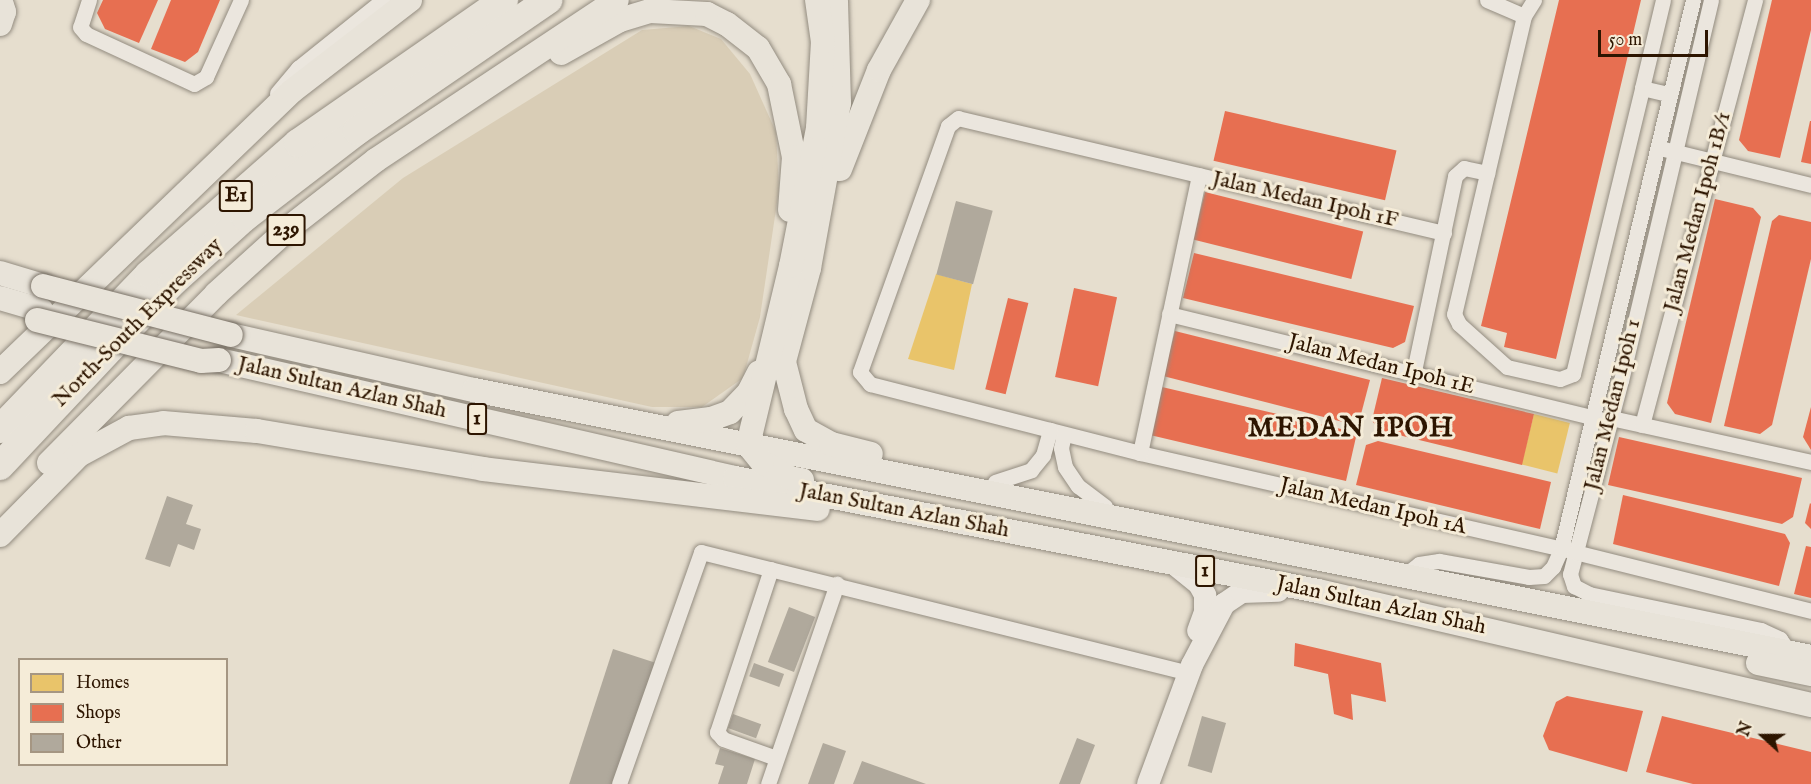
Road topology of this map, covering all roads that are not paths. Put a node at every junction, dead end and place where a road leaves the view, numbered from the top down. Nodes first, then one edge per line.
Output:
1 (89, 0) edge
2 (241, 0) edge
3 (383, 0) edge
4 (410, 0) edge
5 (504, 0) edge
6 (549, 0) edge
7 (617, 0) edge
8 (817, 0) edge
9 (836, 0) edge
10 (918, 0) edge
11 (1487, 0) edge
12 (1534, 0) edge
13 (1663, 0) edge
14 (1693, 0) edge
15 (1711, 0) edge
16 (1755, 0) edge
17 (1524, 16) junction
18 (1642, 88) junction
19 (1668, 94) junction
20 (237, 142) junction
21 (1655, 147) junction
22 (1673, 151) junction
23 (376, 160) junction
24 (1709, 160) junction
25 (1487, 173) junction
26 (1199, 175) junction
27 (1811, 185) edge
28 (1444, 233) junction
29 (800, 267) junction
30 (2, 280) edge
31 (41, 305) junction
32 (0, 309) edge
33 (1169, 314) junction
34 (777, 355) junction
35 (1414, 371) junction
36 (0, 372) edge
37 (1622, 380) junction
38 (1593, 418) junction
39 (1611, 418) junction
40 (643, 423) junction
41 (1642, 425) junction
42 (0, 429) edge
43 (1057, 432) junction
44 (755, 449) junction
45 (1140, 453) junction
46 (1811, 462) edge
47 (785, 463) junction
48 (687, 464) junction
49 (0, 466) edge
50 (995, 482) junction
51 (1105, 506) junction
52 (921, 512) junction
53 (0, 515) edge
54 (0, 536) edge
55 (1247, 545) junction
56 (1568, 551) junction
57 (1178, 567) junction
58 (771, 568) junction
59 (1405, 576) junction
60 (837, 584) junction
61 (1318, 591) junction
62 (1811, 611) edge
63 (1647, 625) junction
64 (1800, 654) edge
65 (1191, 669) junction
66 (1811, 674) edge
67 (1811, 705) edge
68 (776, 758) junction
69 (619, 784) edge
70 (768, 784) edge
71 (1148, 784) edge

1 - 2 street
3 - 20 street
4 - 20 main road
5 - 42 highway, North–South Expressway / E1
6 - 49 highway, North–South Expressway / E1
7 - 23 main road, 239
8 - 29 main road
9 - 29 main road
10 - 29 main road
11 - 17 street
12 - 17 street
13 - 18 street
14 - 19 street, Jalan Medan Ipoh 1
15 - 22 street, Jalan Medan Ipoh 1
16 - 24 street, Jalan Medan Ipoh 1B/1
17 - 25 street
18 - 19 street
18 - 25 street
19 - 21 street, Jalan Medan Ipoh 1
20 - 36 main road
21 - 22 street
21 - 38 street, Jalan Medan Ipoh 1
22 - 24 street
22 - 37 street, Jalan Medan Ipoh 1
23 - 29 main road
23 - 53 main road, 239
24 - 27 street
24 - 41 street, Jalan Medan Ipoh 1B/1
25 - 28 street
26 - 28 street, Jalan Medan Ipoh 1F
26 - 33 street, Jalan Medan Ipoh 1F
26 - 43 street, Jalan Medan Ipoh 1A
28 - 35 street
29 - 34 main road
30 - 31 main road, Jalan Sultan Azlan Shah / 1
31 - 32 main road, Jalan Sultan Azlan Shah / 1
31 - 40 main road, Jalan Sultan Azlan Shah / 1, bridge
31 - 48 main road, Jalan Sultan Azlan Shah / 1, bridge
33 - 35 street, Jalan Medan Ipoh 1E
33 - 45 street, Jalan Medan Ipoh 1F
34 - 40 main road
34 - 44 main road
34 - 50 main road
35 - 38 street, Jalan Medan Ipoh 1E
37 - 38 street
37 - 39 street, Jalan Medan Ipoh 1
38 - 56 street, Jalan Medan Ipoh 1
39 - 41 street
39 - 56 street, Jalan Medan Ipoh 1
40 - 44 main road, Jalan Sultan Azlan Shah / 1
41 - 46 street
43 - 45 street, Jalan Medan Ipoh 1A
43 - 50 street
43 - 51 street
44 - 47 main road, Jalan Sultan Azlan Shah / 1
44 - 48 main road
45 - 56 street, Jalan Medan Ipoh 1A
47 - 55 main road, Jalan Sultan Azlan Shah / 1
47 - 61 main road
48 - 52 main road, Jalan Sultan Azlan Shah / 1
50 - 51 main road
51 - 55 main road
52 - 54 main road
52 - 57 main road, Jalan Sultan Azlan Shah / 1
55 - 59 main road, Jalan Sultan Azlan Shah / 1
56 - 59 street, Jalan Medan Ipoh 1
56 - 62 street, Jalan Medan Ipoh 1A
56 - 64 street, Jalan Medan Ipoh 1
57 - 61 main road, Jalan Sultan Azlan Shah / 1
57 - 65 street
58 - 60 street
58 - 68 street
58 - 69 street
59 - 63 main road, Jalan Sultan Azlan Shah / 1
60 - 65 street
60 - 68 street
61 - 65 street
61 - 67 main road, Jalan Sultan Azlan Shah / 1
63 - 64 main road, Jalan Sultan Azlan Shah / 1
63 - 66 main road
65 - 71 street
68 - 70 street

